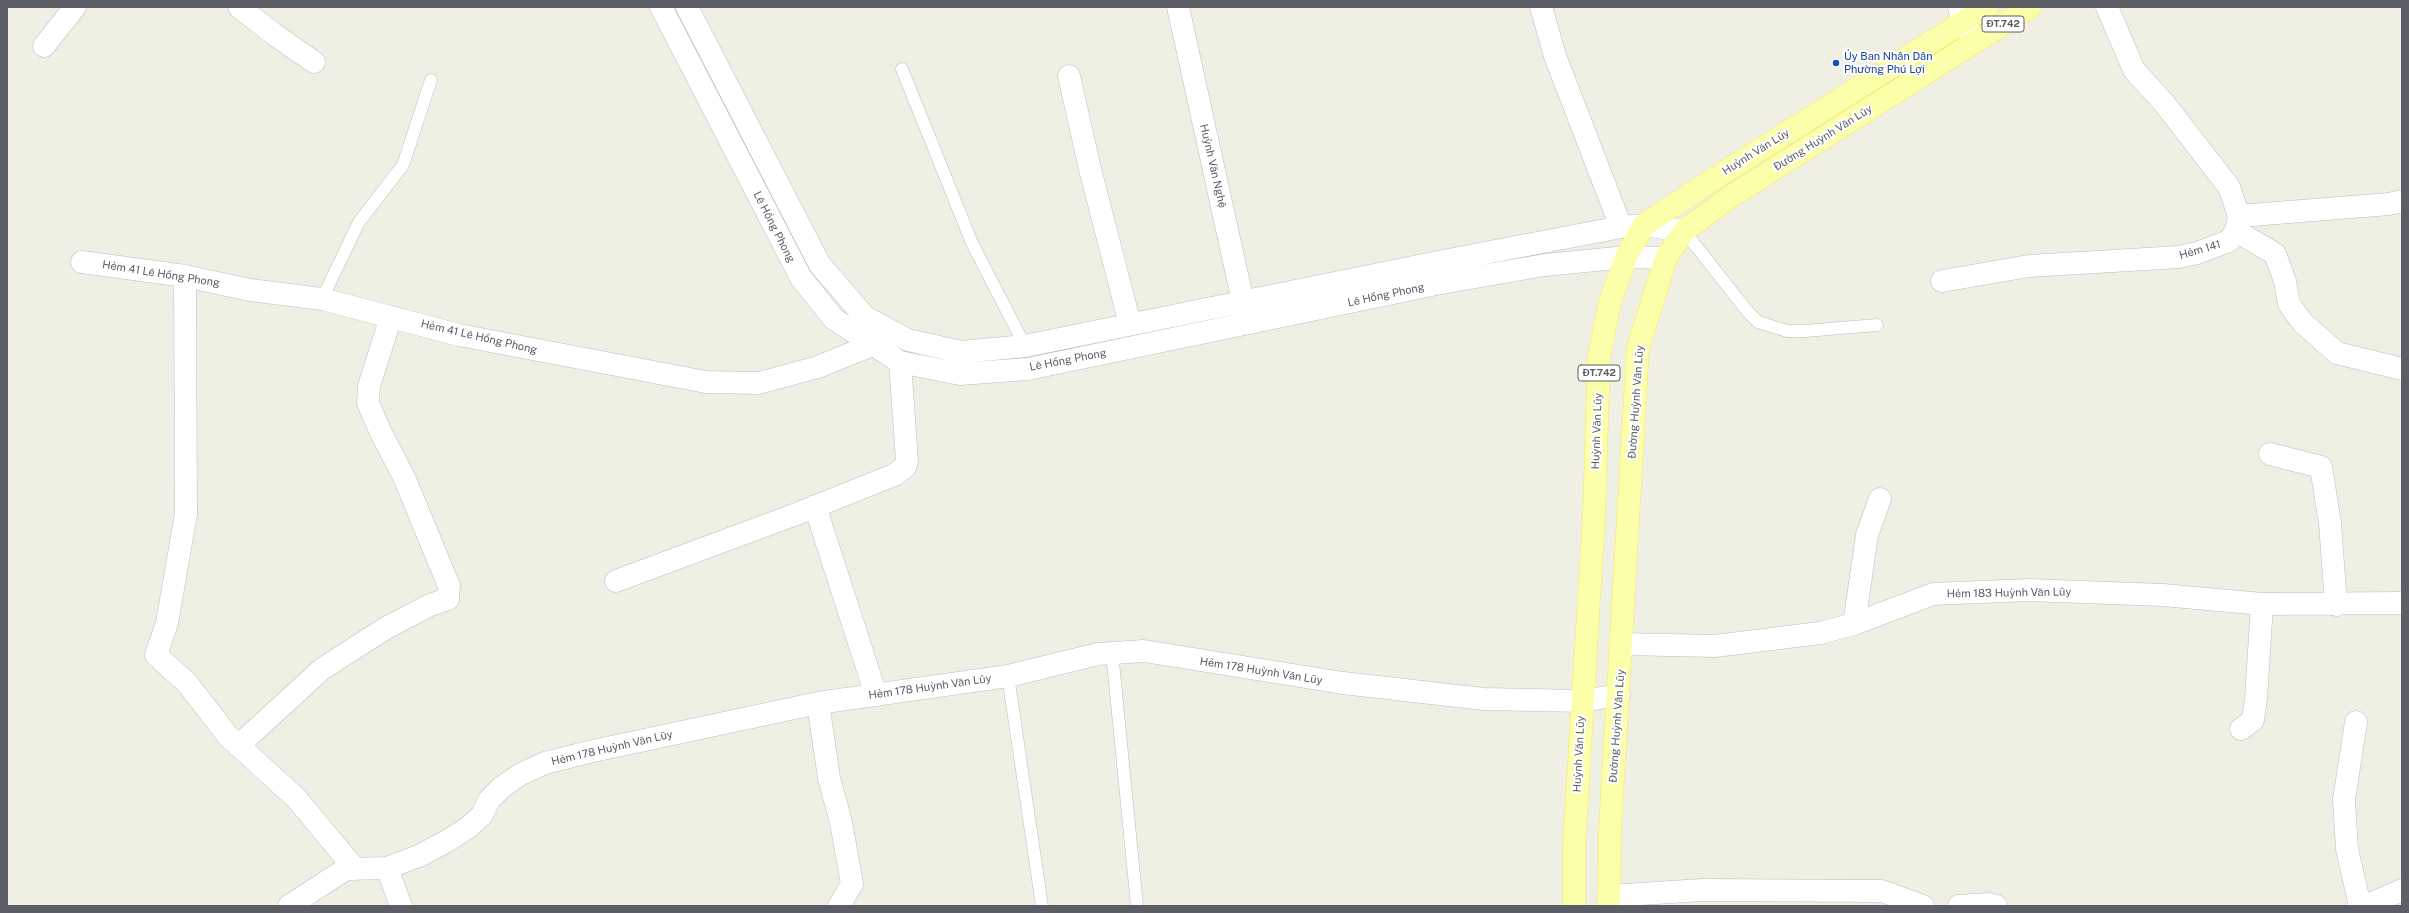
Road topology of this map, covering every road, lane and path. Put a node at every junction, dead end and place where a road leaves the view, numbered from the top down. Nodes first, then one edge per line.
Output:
1 (75, 7) edge
2 (239, 7) edge
3 (661, 7) edge
4 (686, 7) edge
5 (1178, 7) edge
6 (1542, 7) edge
7 (1987, 7) edge
8 (2030, 7) edge
9 (2107, 7) edge
10 (1961, 14) edge
11 (1975, 42) junction
12 (44, 46) dead end
13 (314, 62) dead end
14 (902, 69) dead end
15 (1069, 76) dead end
16 (431, 80) dead end
17 (2402, 201) edge
18 (2237, 223) junction
19 (1644, 225) junction
20 (1621, 227) junction
21 (1684, 231) junction
22 (1626, 257) junction
23 (1666, 258) junction
24 (82, 262) dead end
25 (185, 276) junction
26 (1942, 280) dead end
27 (322, 299) junction
28 (1243, 302) junction
29 (391, 317) junction
30 (1130, 324) junction
31 (1248, 324) junction
32 (1877, 326) dead end
33 (872, 345) junction
34 (1025, 346) junction
35 (900, 362) junction
36 (2402, 369) edge
37 (2270, 454) dead end
38 (1880, 498) dead end
39 (815, 506) junction
40 (616, 581) dead end
41 (2402, 603) edge
42 (2262, 604) junction
43 (2336, 605) junction
44 (1854, 624) junction
45 (1622, 644) junction
46 (1112, 652) junction
47 (1008, 676) junction
48 (876, 695) junction
49 (1619, 695) junction
50 (1582, 701) junction
51 (818, 703) junction
52 (2356, 722) dead end
53 (2241, 729) dead end
54 (238, 746) junction
55 (355, 868) junction
56 (387, 868) junction
57 (2402, 890) edge
58 (1609, 901) edge
59 (289, 906) edge
60 (401, 906) edge
61 (839, 906) edge
62 (1042, 906) edge
63 (1137, 906) edge
64 (1574, 906) edge
65 (1923, 906) edge
66 (1959, 906) edge
67 (1996, 906) edge
68 (2360, 906) edge
69 (2365, 906) edge

1 - 12 street
2 - 13 street
3 - 33 street, Lê Hồng Phong
4 - 34 street, Lê Hồng Phong
5 - 28 street, Huỳnh Văn Nghệ
6 - 20 street
7 - 10 main road, Huỳnh Văn Lũy / ĐT.742
8 - 11 main road, ĐT.742
9 - 18 street
10 - 11 street
10 - 19 main road, Huỳnh Văn Lũy / ĐT.742
11 - 21 main road, Đường Huỳnh Văn Lũy / ĐT.742
14 - 34 lane
15 - 30 street
16 - 27 lane
17 - 18 street
18 - 26 street, Hẻm 141
18 - 36 street
19 - 20 street, Lê Hồng Phong
19 - 21 street, Lê Hồng Phong
19 - 22 main road, Huỳnh Văn Lũy / ĐT.742
20 - 28 street, Lê Hồng Phong
21 - 23 main road, Đường Huỳnh Văn Lũy / ĐT.742
21 - 32 lane
22 - 23 street, Lê Hồng Phong
22 - 31 street, Lê Hồng Phong
22 - 50 main road, Huỳnh Văn Lũy / ĐT.742
23 - 45 main road, Đường Huỳnh Văn Lũy / ĐT.742
24 - 25 street, Hẻm 41 Lê Hồng Phong
25 - 27 street, Hẻm 41 Lê Hồng Phong
25 - 54 street
27 - 29 street, Hẻm 41 Lê Hồng Phong
28 - 30 street, Lê Hồng Phong
28 - 31 street, Huỳnh Văn Nghệ
29 - 33 street, Hẻm 41 Lê Hồng Phong
29 - 54 street
30 - 34 street, Lê Hồng Phong
31 - 35 street, Lê Hồng Phong
33 - 35 street, Lê Hồng Phong
35 - 39 street
37 - 43 street
38 - 44 street
39 - 40 street
39 - 48 street
41 - 43 street, Hẻm 183 Huỳnh Văn Lũy
42 - 43 street, Hẻm 183 Huỳnh Văn Lũy
42 - 44 street, Hẻm 183 Huỳnh Văn Lũy
42 - 53 street
44 - 45 street, Hẻm 183 Huỳnh Văn Lũy
45 - 49 main road, Đường Huỳnh Văn Lũy / ĐT.742
46 - 47 street, Hẻm 178 Huỳnh Văn Lũy
46 - 50 street, Hẻm 178 Huỳnh Văn Lũy
46 - 63 lane
47 - 48 street, Hẻm 178 Huỳnh Văn Lũy
47 - 62 lane
48 - 51 street, Hẻm 178 Huỳnh Văn Lũy
49 - 50 street, Hẻm 178 Huỳnh Văn Lũy
49 - 58 main road, Đường Huỳnh Văn Lũy / ĐT.742
50 - 64 main road, Huỳnh Văn Lũy / ĐT.742
51 - 56 street, Hẻm 178 Huỳnh Văn Lũy
51 - 61 street
52 - 68 street
54 - 55 street
55 - 56 street, Hẻm 178 Huỳnh Văn Lũy
55 - 59 street, Hẻm 178 Huỳnh Văn Lũy
56 - 60 street
57 - 69 street
58 - 65 street
66 - 67 street

